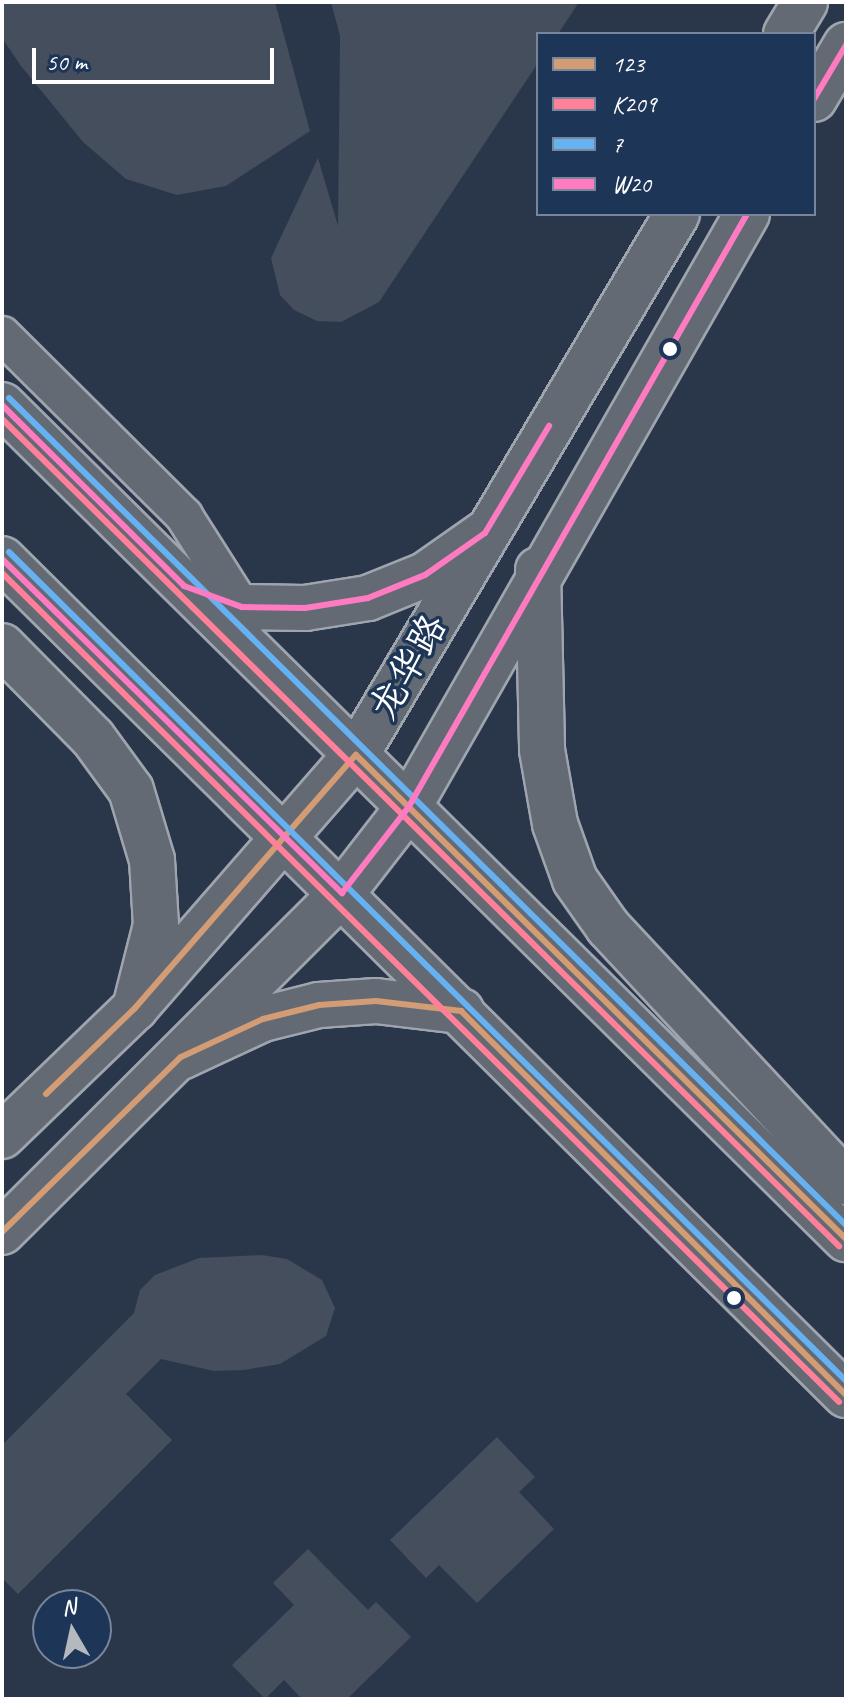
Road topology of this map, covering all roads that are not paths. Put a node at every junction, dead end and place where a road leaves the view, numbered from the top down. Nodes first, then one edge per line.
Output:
1 (805, 2) edge
2 (787, 32) edge
3 (846, 45) edge
4 (816, 96) edge
5 (676, 216) edge
6 (746, 216) edge
7 (2, 335) edge
8 (2, 405) edge
9 (485, 533) junction
10 (2, 559) edge
11 (538, 570) junction
12 (184, 586) junction
13 (242, 607) junction
14 (2, 646) edge
15 (282, 682) junction
16 (356, 755) junction
17 (408, 808) junction
18 (284, 838) junction
19 (342, 893) junction
20 (135, 1008) junction
21 (461, 1011) junction
22 (181, 1057) junction
23 (2, 1136) edge
24 (846, 1182) edge
25 (2, 1232) edge
26 (846, 1239) edge
27 (846, 1395) edge

1 - 2 main road
3 - 4 main road
5 - 9 main road, 龙华路
6 - 11 main road, 龙华路
7 - 13 street
8 - 12 main road
9 - 13 main road
9 - 16 main road, 龙华路
10 - 18 main road
11 - 17 main road, 龙华路
11 - 24 main road
12 - 13 main road
12 - 15 main road
13 - 15 street
14 - 20 main road
15 - 16 main road
16 - 17 main road
16 - 18 main road, 龙华路
17 - 19 main road, 龙华路
17 - 26 main road
18 - 19 main road
18 - 20 main road, 龙华路
19 - 21 main road
19 - 22 main road, 龙华路
20 - 23 main road, 龙华路
21 - 22 main road
21 - 27 main road
22 - 25 main road, 龙华路

